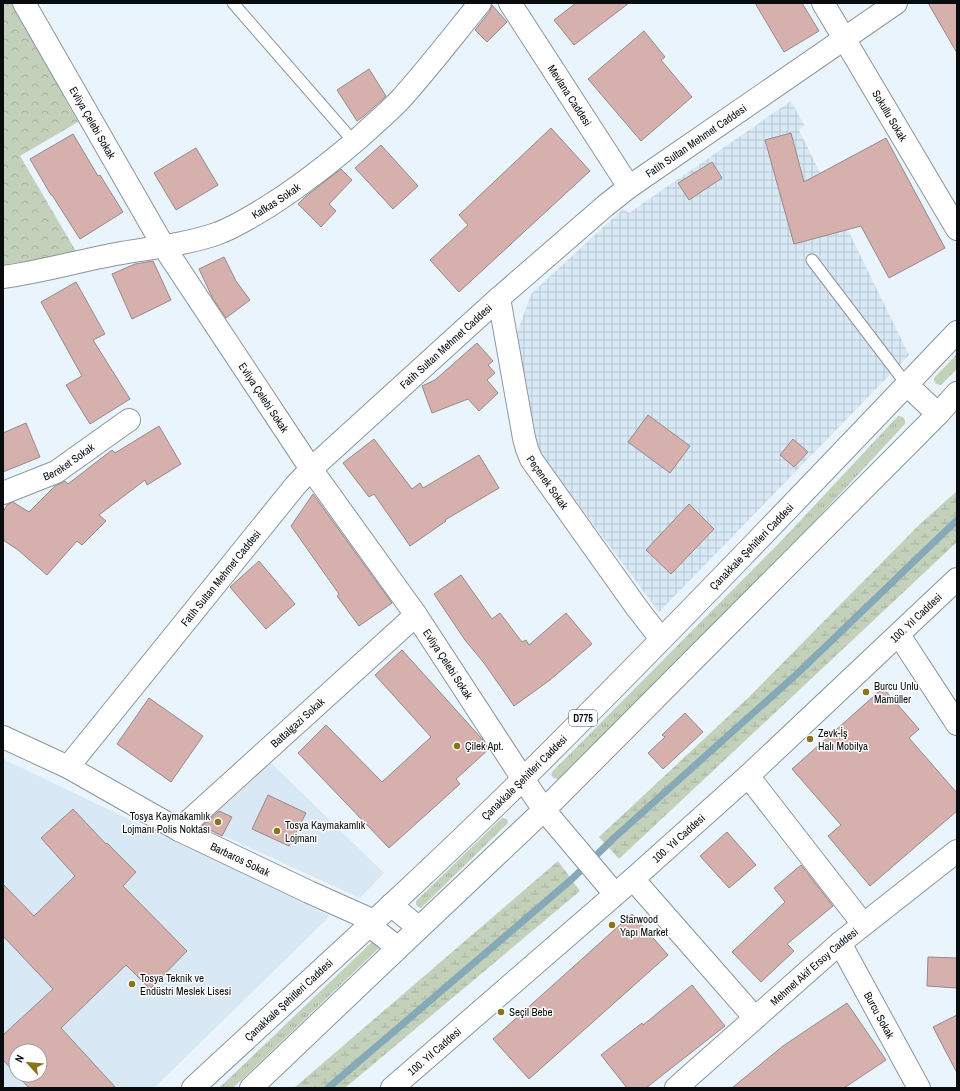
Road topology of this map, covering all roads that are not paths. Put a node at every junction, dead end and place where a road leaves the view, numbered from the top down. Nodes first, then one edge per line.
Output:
1 (24, 3) edge
2 (233, 3) edge
3 (480, 3) edge
4 (510, 3) edge
5 (823, 3) edge
6 (896, 3) edge
7 (845, 38) junction
8 (354, 142) junction
9 (629, 188) junction
10 (957, 229) edge
11 (164, 247) junction
12 (812, 260) dead end
13 (3, 277) edge
14 (499, 298) junction
15 (957, 332) edge
16 (907, 385) junction
17 (957, 393) edge
18 (938, 414) junction
19 (129, 420) dead end
20 (311, 469) junction
21 (3, 493) edge
22 (957, 579) edge
23 (416, 615) junction
24 (899, 635) junction
25 (661, 639) junction
26 (957, 724) edge
27 (3, 737) edge
28 (68, 767) junction
29 (748, 776) junction
30 (523, 779) junction
31 (544, 810) junction
32 (179, 830) junction
33 (957, 851) edge
34 (633, 879) junction
35 (616, 894) junction
36 (391, 905) junction
37 (371, 923) junction
38 (863, 924) junction
39 (419, 928) junction
40 (840, 943) junction
41 (398, 948) junction
42 (755, 1018) junction
43 (193, 1088) edge
44 (251, 1088) edge
45 (392, 1088) edge
46 (676, 1088) edge
47 (918, 1088) edge

1 - 11 street, Evliya Çelebi Sokak
2 - 8 lane
3 - 8 street, Kafkas Sokak
4 - 9 street, Mevlana Caddesi
5 - 7 street, Sokullu Sokak
6 - 7 street, Fatih Sultan Mehmet Caddesi
7 - 9 street, Fatih Sultan Mehmet Caddesi
7 - 10 street, Sokullu Sokak
8 - 11 street, Kafkas Sokak
9 - 14 street, Fatih Sultan Mehmet Caddesi
11 - 13 street, Kafkas Sokak
11 - 20 street, Evliya Çelebi Sokak
12 - 16 lane
14 - 20 street, Fatih Sultan Mehmet Caddesi
14 - 25 street, Peçenek Sokak
15 - 16 street, Çanakkale Şehitleri Caddesi / D775
16 - 18 street
16 - 25 street, Çanakkale Şehitleri Caddesi / D775
17 - 18 street
18 - 31 street
19 - 21 street, Bereket Sokak
20 - 23 street, Evliya Çelebi Sokak
20 - 28 street, Fatih Sultan Mehmet Caddesi
22 - 24 street, 100. Yıl Caddesi
23 - 30 street, Evliya Çelebi Sokak
23 - 32 street, Battalgazi Sokak
24 - 26 street
24 - 29 street, 100. Yıl Caddesi
25 - 30 street, Çanakkale Şehitleri Caddesi / D775
27 - 28 street, Barbaros Sokak
28 - 32 street, Barbaros Sokak
29 - 34 street, 100. Yıl Caddesi
29 - 38 street
30 - 31 street, Evliya Çelebi Sokak
30 - 36 street, Çanakkale Şehitleri Caddesi / D775
31 - 35 street, Evliya Çelebi Sokak
31 - 39 street
32 - 37 street, Barbaros Sokak
33 - 38 street, Mehmet Akif Ersoy Caddesi
34 - 35 street, 100. Yıl Caddesi
34 - 42 street
35 - 45 street, 100. Yıl Caddesi
36 - 37 street, Çanakkale Şehitleri Caddesi / D775
36 - 39 street
37 - 41 street, Barbaros Sokak
37 - 43 street, Çanakkale Şehitleri Caddesi / D775
38 - 40 street, Mehmet Akif Ersoy Caddesi
39 - 41 street
40 - 42 street, Mehmet Akif Ersoy Caddesi
40 - 47 street, Burcu Sokak
41 - 44 street
42 - 46 street, Mehmet Akif Ersoy Caddesi

